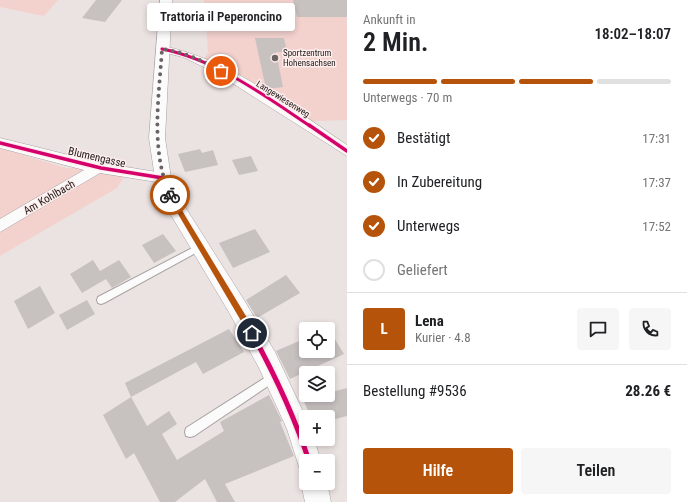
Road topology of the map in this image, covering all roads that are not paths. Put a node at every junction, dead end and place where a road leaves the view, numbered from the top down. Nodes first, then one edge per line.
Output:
1 (166, 0) edge
2 (162, 49) junction
3 (0, 143) edge
4 (347, 151) edge
5 (98, 168) junction
6 (163, 178) junction
7 (0, 226) edge
8 (200, 247) junction
9 (101, 300) dead end
10 (274, 376) junction
11 (190, 432) dead end
12 (307, 454) edge
13 (315, 490) edge
14 (318, 502) edge

1 - 2 street
2 - 4 street, Langewiesenweg
2 - 6 street
3 - 5 street, Blumengasse
5 - 6 street, Blumengasse
5 - 7 street, Am Kohlbach
6 - 8 street
8 - 9 lane
8 - 10 street
10 - 11 lane
10 - 12 street
13 - 14 street

